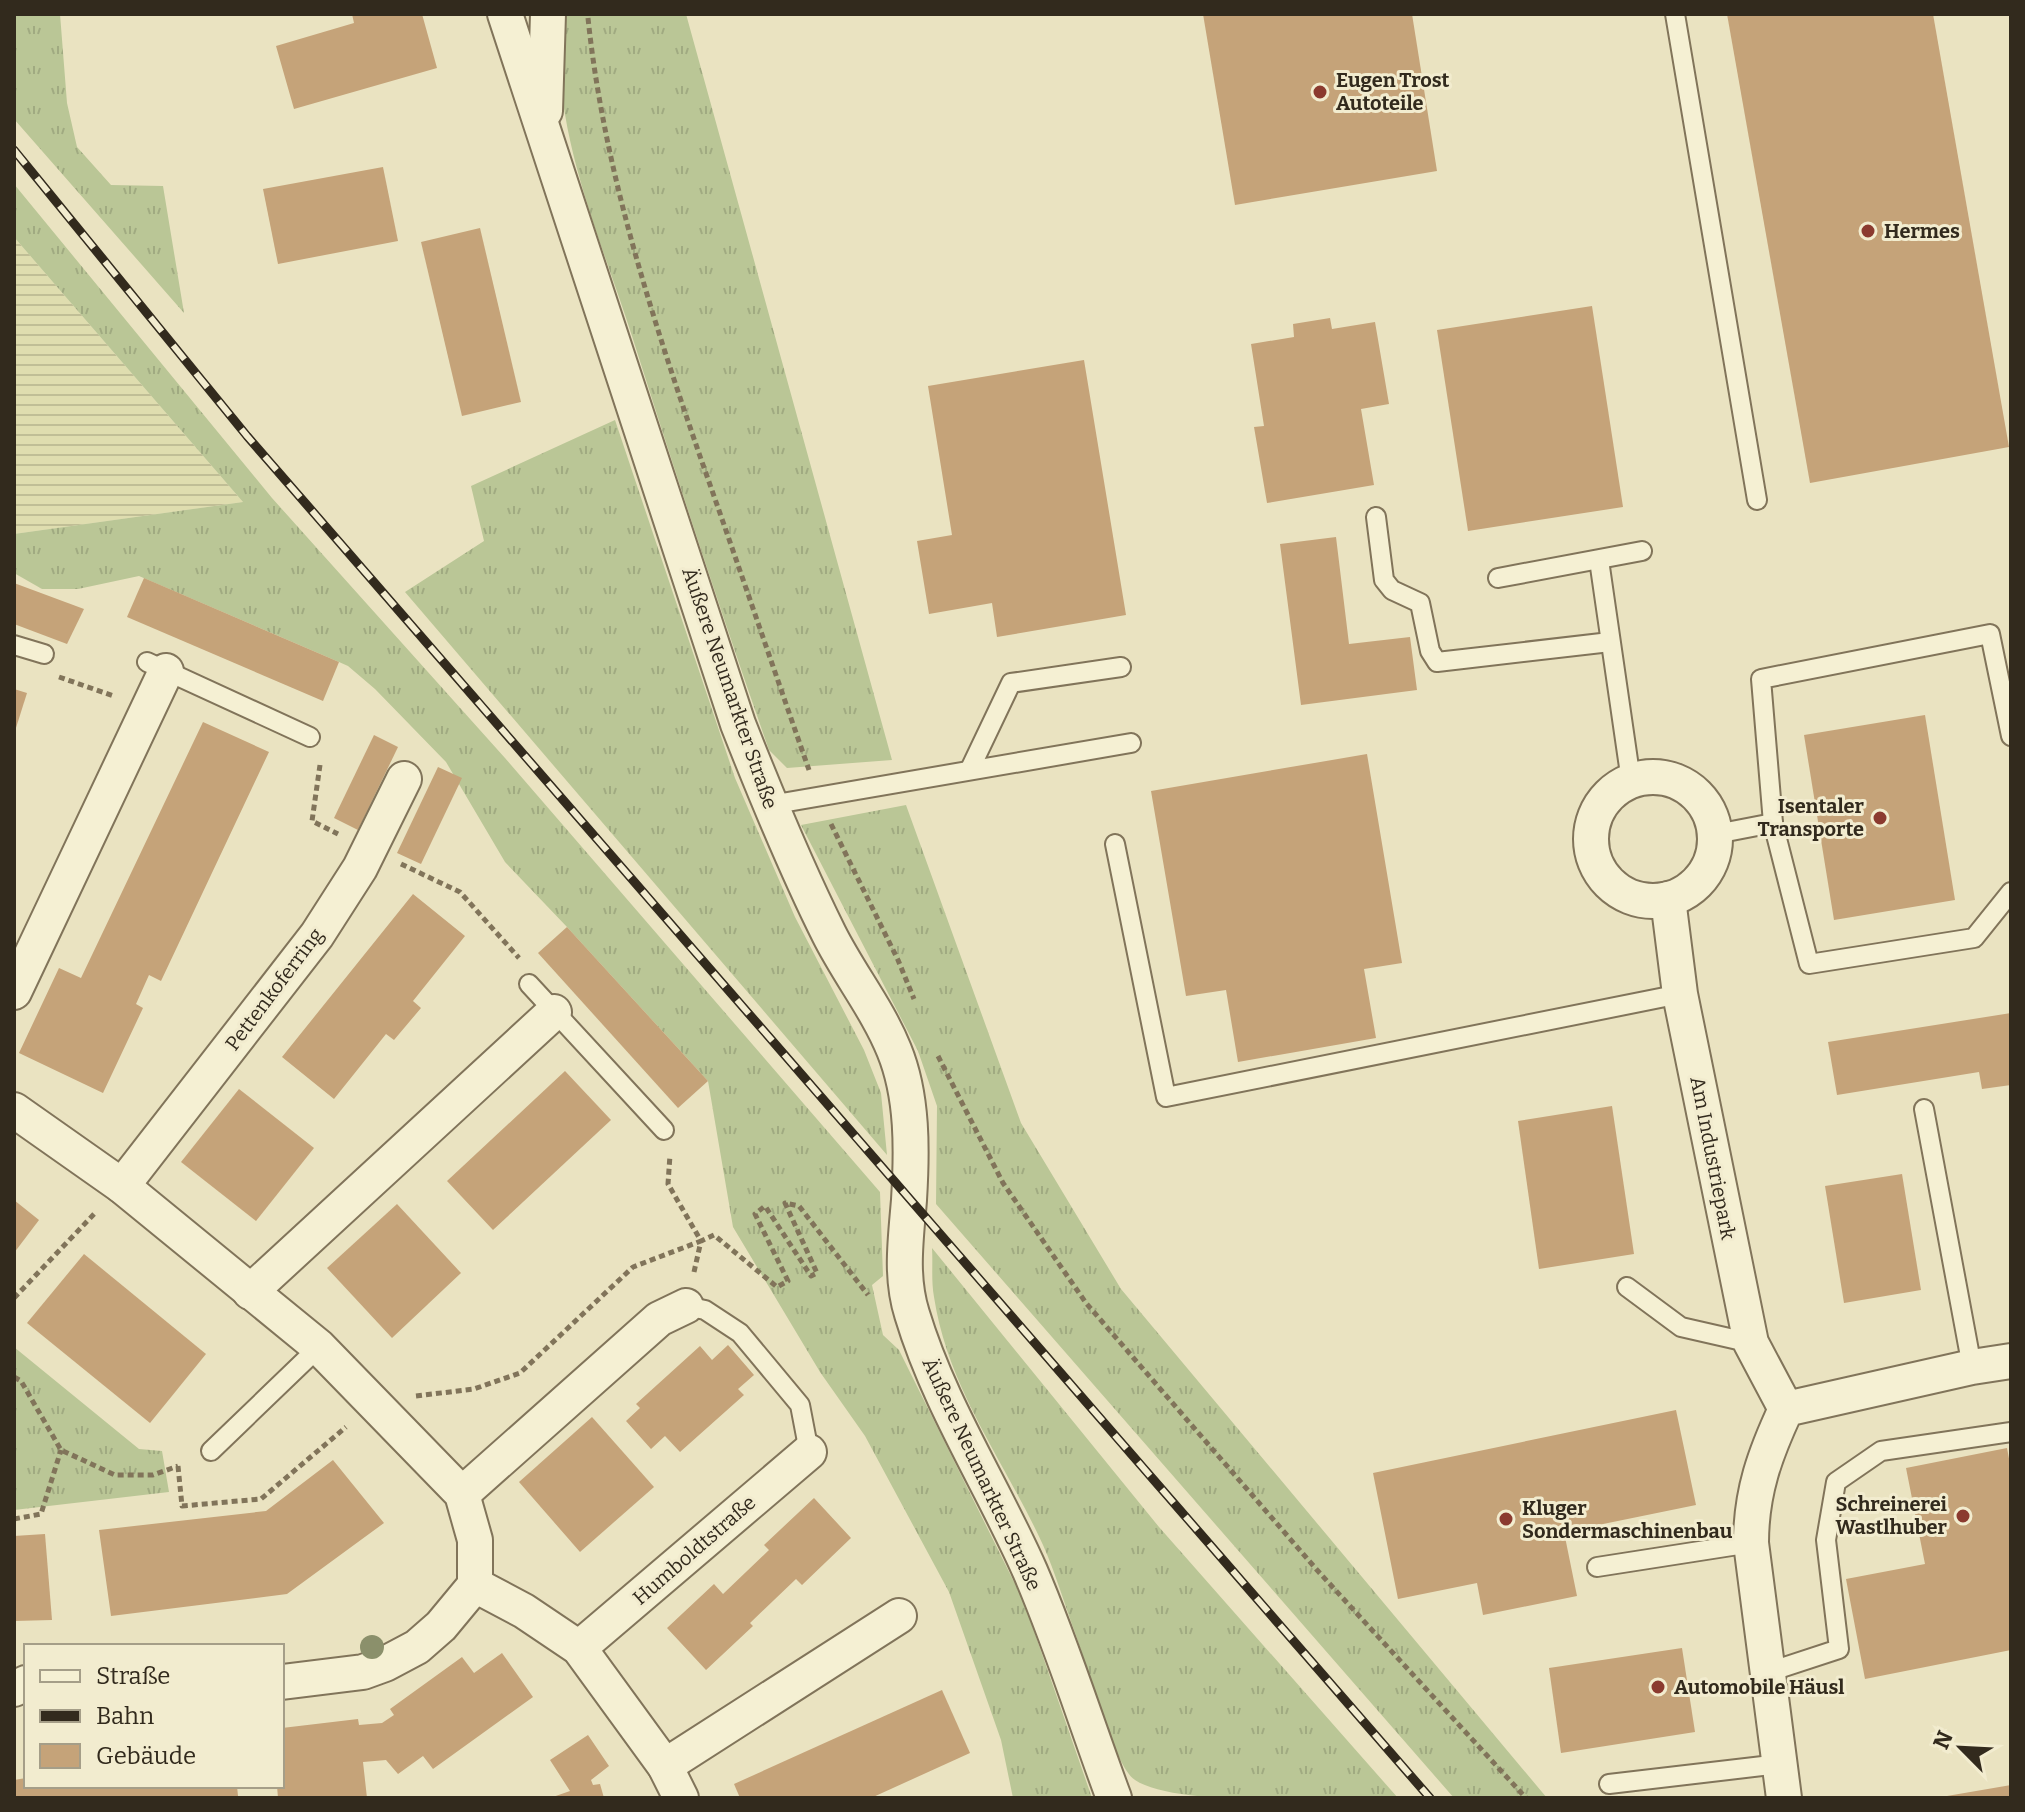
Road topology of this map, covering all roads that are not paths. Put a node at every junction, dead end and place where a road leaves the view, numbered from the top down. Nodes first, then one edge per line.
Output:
1 (505, 14) edge
2 (548, 14) edge
3 (1675, 14) edge
4 (545, 135) junction
5 (1757, 500) dead end
6 (1376, 517) dead end
7 (1642, 551) dead end
8 (1599, 560) junction
9 (1498, 578) dead end
10 (1610, 642) junction
11 (14, 645) edge
12 (44, 654) road end
13 (156, 667) joint
14 (1121, 667) dead end
15 (2011, 736) edge
16 (310, 737) dead end
17 (1131, 743) dead end
18 (970, 769) junction
19 (404, 779) dead end
20 (1631, 781) junction
21 (770, 805) junction
22 (1773, 823) junction
23 (1716, 834) junction
24 (1115, 844) dead end
25 (2011, 892) edge
26 (1668, 899) junction
27 (529, 984) dead end
28 (14, 992) edge
29 (1680, 994) junction
30 (554, 1012) junction
31 (1924, 1109) dead end
32 (14, 1110) edge
33 (664, 1130) road end
34 (122, 1186) junction
35 (1627, 1287) dead end
36 (250, 1292) junction
37 (686, 1306) joint
38 (1751, 1343) junction
39 (319, 1347) junction
40 (2011, 1361) edge
41 (1972, 1367) junction
42 (1786, 1409) junction
43 (2011, 1432) edge
44 (211, 1451) road end
45 (809, 1452) joint
46 (462, 1494) junction
47 (1751, 1543) junction
48 (1597, 1567) dead end
49 (475, 1585) junction
50 (899, 1616) dead end
51 (579, 1648) junction
52 (1769, 1672) junction
53 (284, 1682) edge
54 (1780, 1764) junction
55 (665, 1766) junction
56 (1609, 1784) dead end
57 (681, 1798) edge
58 (1114, 1798) edge
59 (1784, 1798) edge

1 - 4 street, Äußere Neumarkter Straße
2 - 4 street
3 - 5 lane
4 - 21 street, Äußere Neumarkter Straße
6 - 10 lane
7 - 8 lane
8 - 9 lane
8 - 10 lane
10 - 20 lane
11 - 12 lane
13 - 16 lane
13 - 28 street
14 - 18 lane
15 - 22 lane
17 - 18 lane
18 - 21 lane
19 - 34 street, Pettenkoferring
20 - 23 street
20 - 26 street
21 - 58 street, Äußere Neumarkter Straße
22 - 23 lane
22 - 25 lane
23 - 26 street
24 - 29 lane
26 - 29 street, Am Industriepark
27 - 30 lane
29 - 38 street, Am Industriepark
30 - 33 lane
30 - 36 street
31 - 41 lane
32 - 34 street
34 - 36 street
35 - 38 lane
36 - 39 street
37 - 45 lane
37 - 46 street
38 - 42 street, Am Industriepark
39 - 44 lane
39 - 46 street
40 - 41 street
41 - 42 street
42 - 47 street
43 - 52 lane
45 - 51 street, Humboldtstraße
46 - 49 street
47 - 48 lane
47 - 52 street
49 - 51 street
49 - 53 street
50 - 55 street
51 - 55 street
52 - 54 street
54 - 56 lane
54 - 59 street
55 - 57 street

